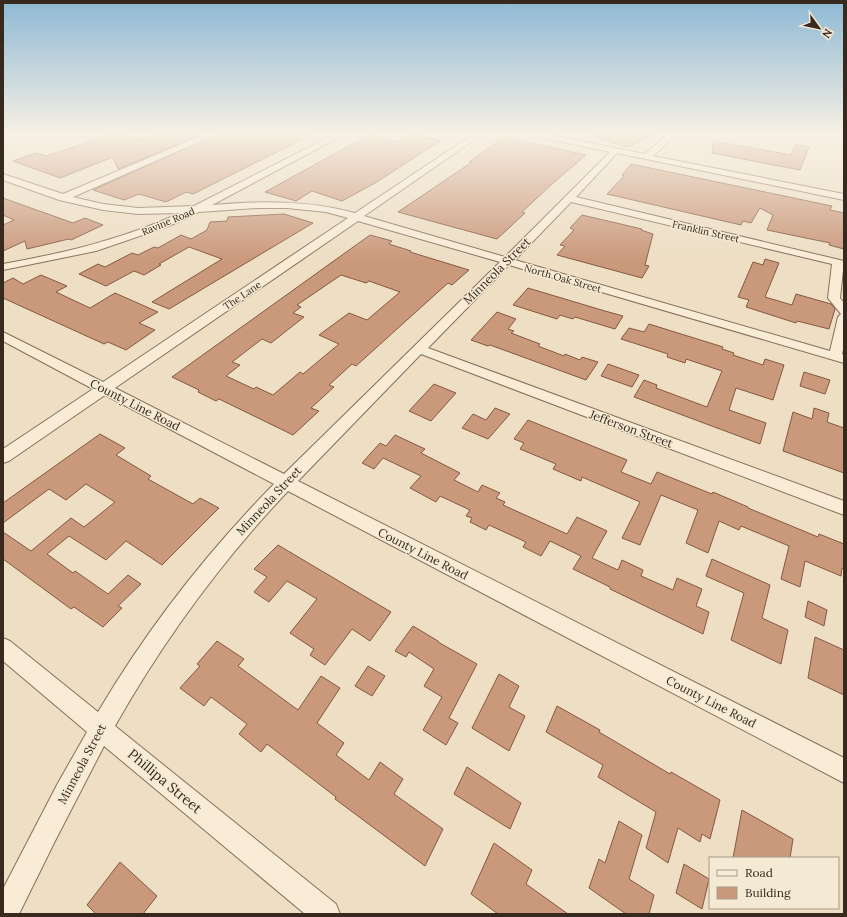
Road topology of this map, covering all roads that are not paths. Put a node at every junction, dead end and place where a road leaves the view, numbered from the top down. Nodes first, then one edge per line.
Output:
1 (114, 176) edge
2 (261, 176) edge
3 (418, 176) edge
4 (590, 176) edge
5 (740, 176) edge
6 (3, 177) edge
7 (239, 187) junction
8 (844, 197) edge
9 (62, 198) junction
10 (568, 198) junction
11 (257, 205) junction
12 (195, 210) junction
13 (137, 211) junction
14 (358, 217) junction
15 (135, 235) junction
16 (506, 261) junction
17 (841, 263) edge
18 (3, 267) edge
19 (839, 300) edge
20 (844, 311) edge
21 (844, 317) edge
22 (3, 336) edge
23 (419, 350) junction
24 (840, 358) edge
25 (104, 389) junction
26 (3, 457) edge
27 (286, 483) junction
28 (844, 508) edge
29 (3, 648) edge
30 (101, 728) junction
31 (844, 771) edge
32 (5, 914) edge
33 (326, 914) edge

1 - 9 street
2 - 7 street, Ravine Road
3 - 14 street, The Lane
4 - 10 street, Minneola Street
5 - 8 street
6 - 9 street, North Oak Street
7 - 11 street
7 - 12 street, Ravine Road
9 - 13 street, North Oak Street
10 - 16 street, Minneola Street
10 - 17 street, Franklin Street
11 - 12 street, North Oak Street
11 - 14 street, North Oak Street
12 - 13 street, North Oak Street
12 - 15 street, Ravine Road
13 - 15 street
14 - 16 street, North Oak Street
14 - 25 street, The Lane
15 - 18 street, Ravine Road
16 - 23 street, Minneola Street
16 - 24 street, North Oak Street
17 - 19 street
19 - 20 street
21 - 24 street
22 - 25 street, County Line Road
23 - 27 street, Minneola Street
23 - 28 street, Jefferson Street
25 - 26 street, The Lane
25 - 27 street, County Line Road
27 - 30 street, Minneola Street
27 - 31 street, County Line Road
29 - 30 street, Phillipa Street
30 - 32 street, Minneola Street
30 - 33 street, Phillipa Street

